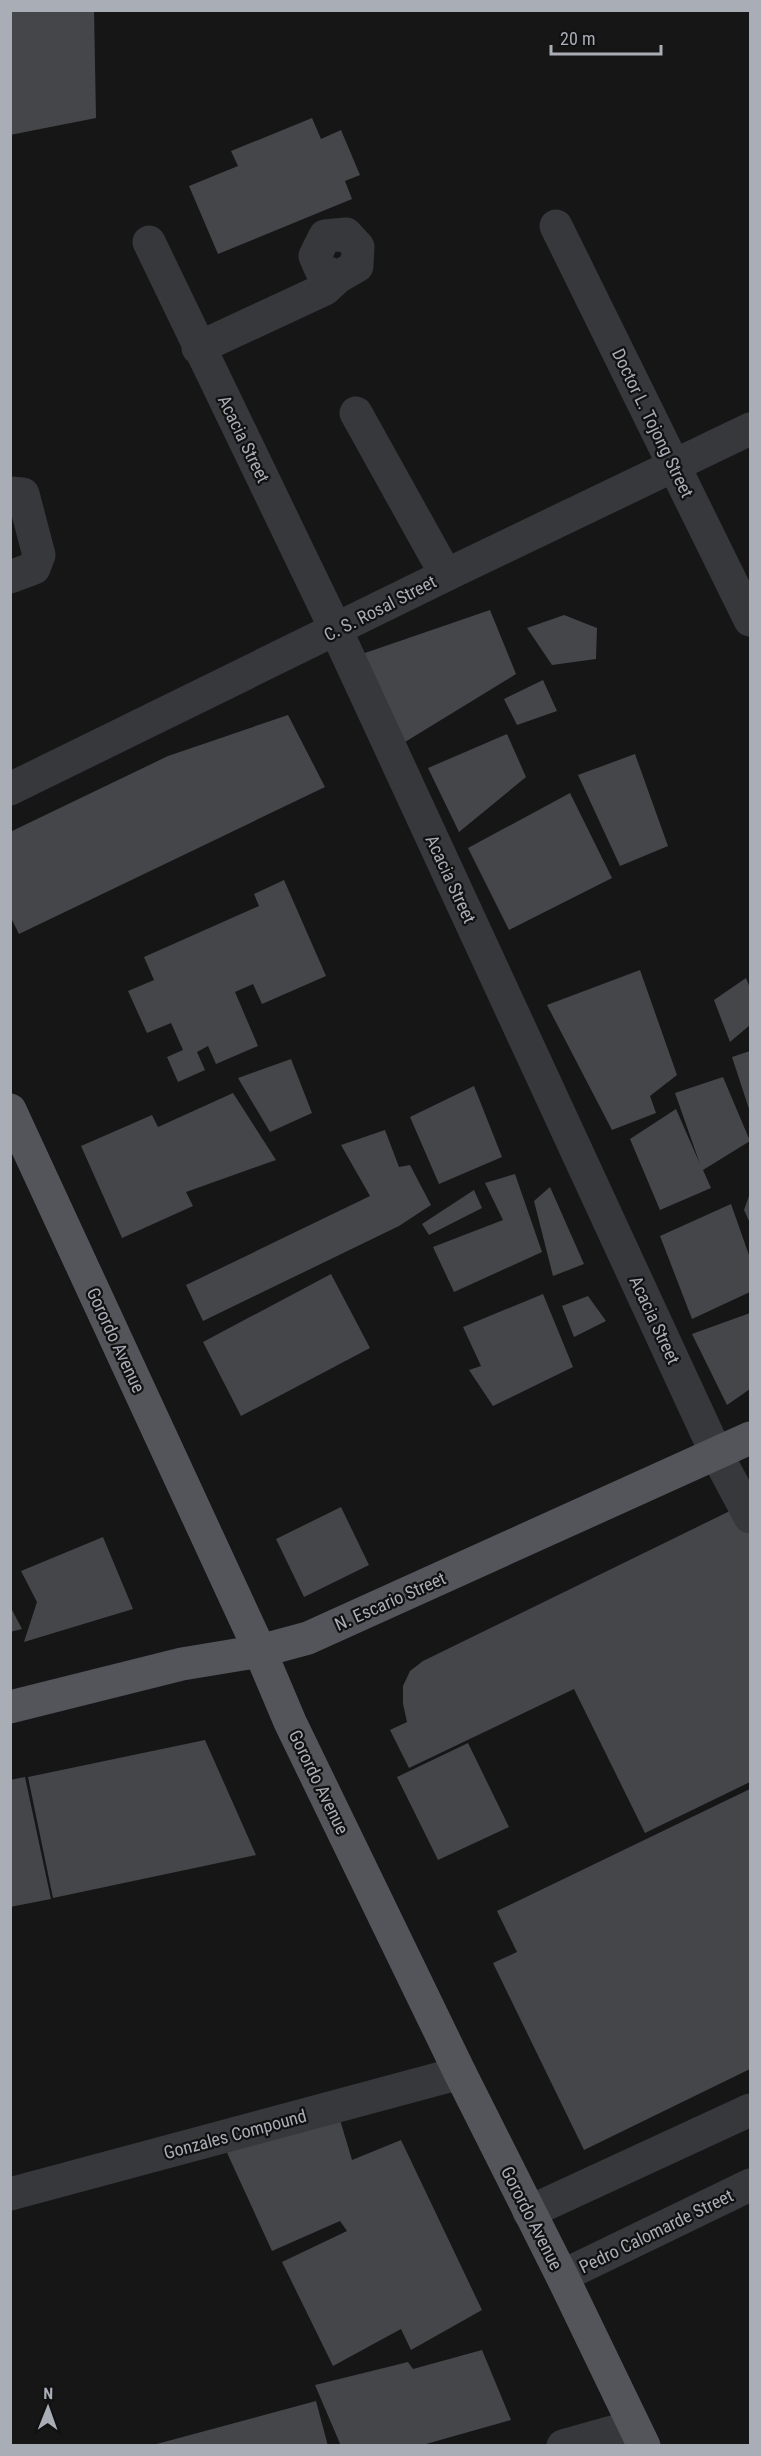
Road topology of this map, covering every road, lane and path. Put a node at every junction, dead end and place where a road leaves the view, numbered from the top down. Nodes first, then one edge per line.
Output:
1 (556, 226) dead end
2 (149, 242) dead end
3 (338, 277) dead end
4 (198, 348) junction
5 (356, 412) dead end
6 (750, 429) edge
7 (674, 464) junction
8 (10, 493) edge
9 (446, 575) junction
10 (10, 577) edge
11 (750, 620) edge
12 (336, 630) junction
13 (10, 789) edge
14 (10, 1110) edge
15 (750, 1438) edge
16 (716, 1453) junction
17 (750, 1517) edge
18 (260, 1651) junction
19 (10, 1707) edge
20 (460, 2073) junction
21 (750, 2110) edge
22 (750, 2185) edge
23 (10, 2194) edge
24 (529, 2212) junction
25 (562, 2276) junction
26 (639, 2436) edge
27 (563, 2445) edge

1 - 7 street, Doctor L. Tojong Street
2 - 4 street, Acacia Street
3 - 4 street
4 - 12 street, Acacia Street
5 - 9 street
6 - 7 street, C. S. Rosal Street
7 - 9 street, C. S. Rosal Street
7 - 11 street, Doctor L. Tojong Street
8 - 10 street
9 - 12 street, C. S. Rosal Street
12 - 13 street, C. S. Rosal Street
12 - 16 street, Acacia Street
14 - 18 main road, Gorordo Avenue
15 - 16 main road, N. Escario Street
16 - 17 street, Acacia Street
16 - 18 main road, N. Escario Street
18 - 19 main road, N. Escario Street
18 - 20 main road, Gorordo Avenue
20 - 23 street, Gonzales Compound
20 - 24 main road, Gorordo Avenue
21 - 24 street
22 - 25 street, Pedro Calomarde Street
24 - 25 main road, Gorordo Avenue
25 - 26 main road, Gorordo Avenue
26 - 27 street

